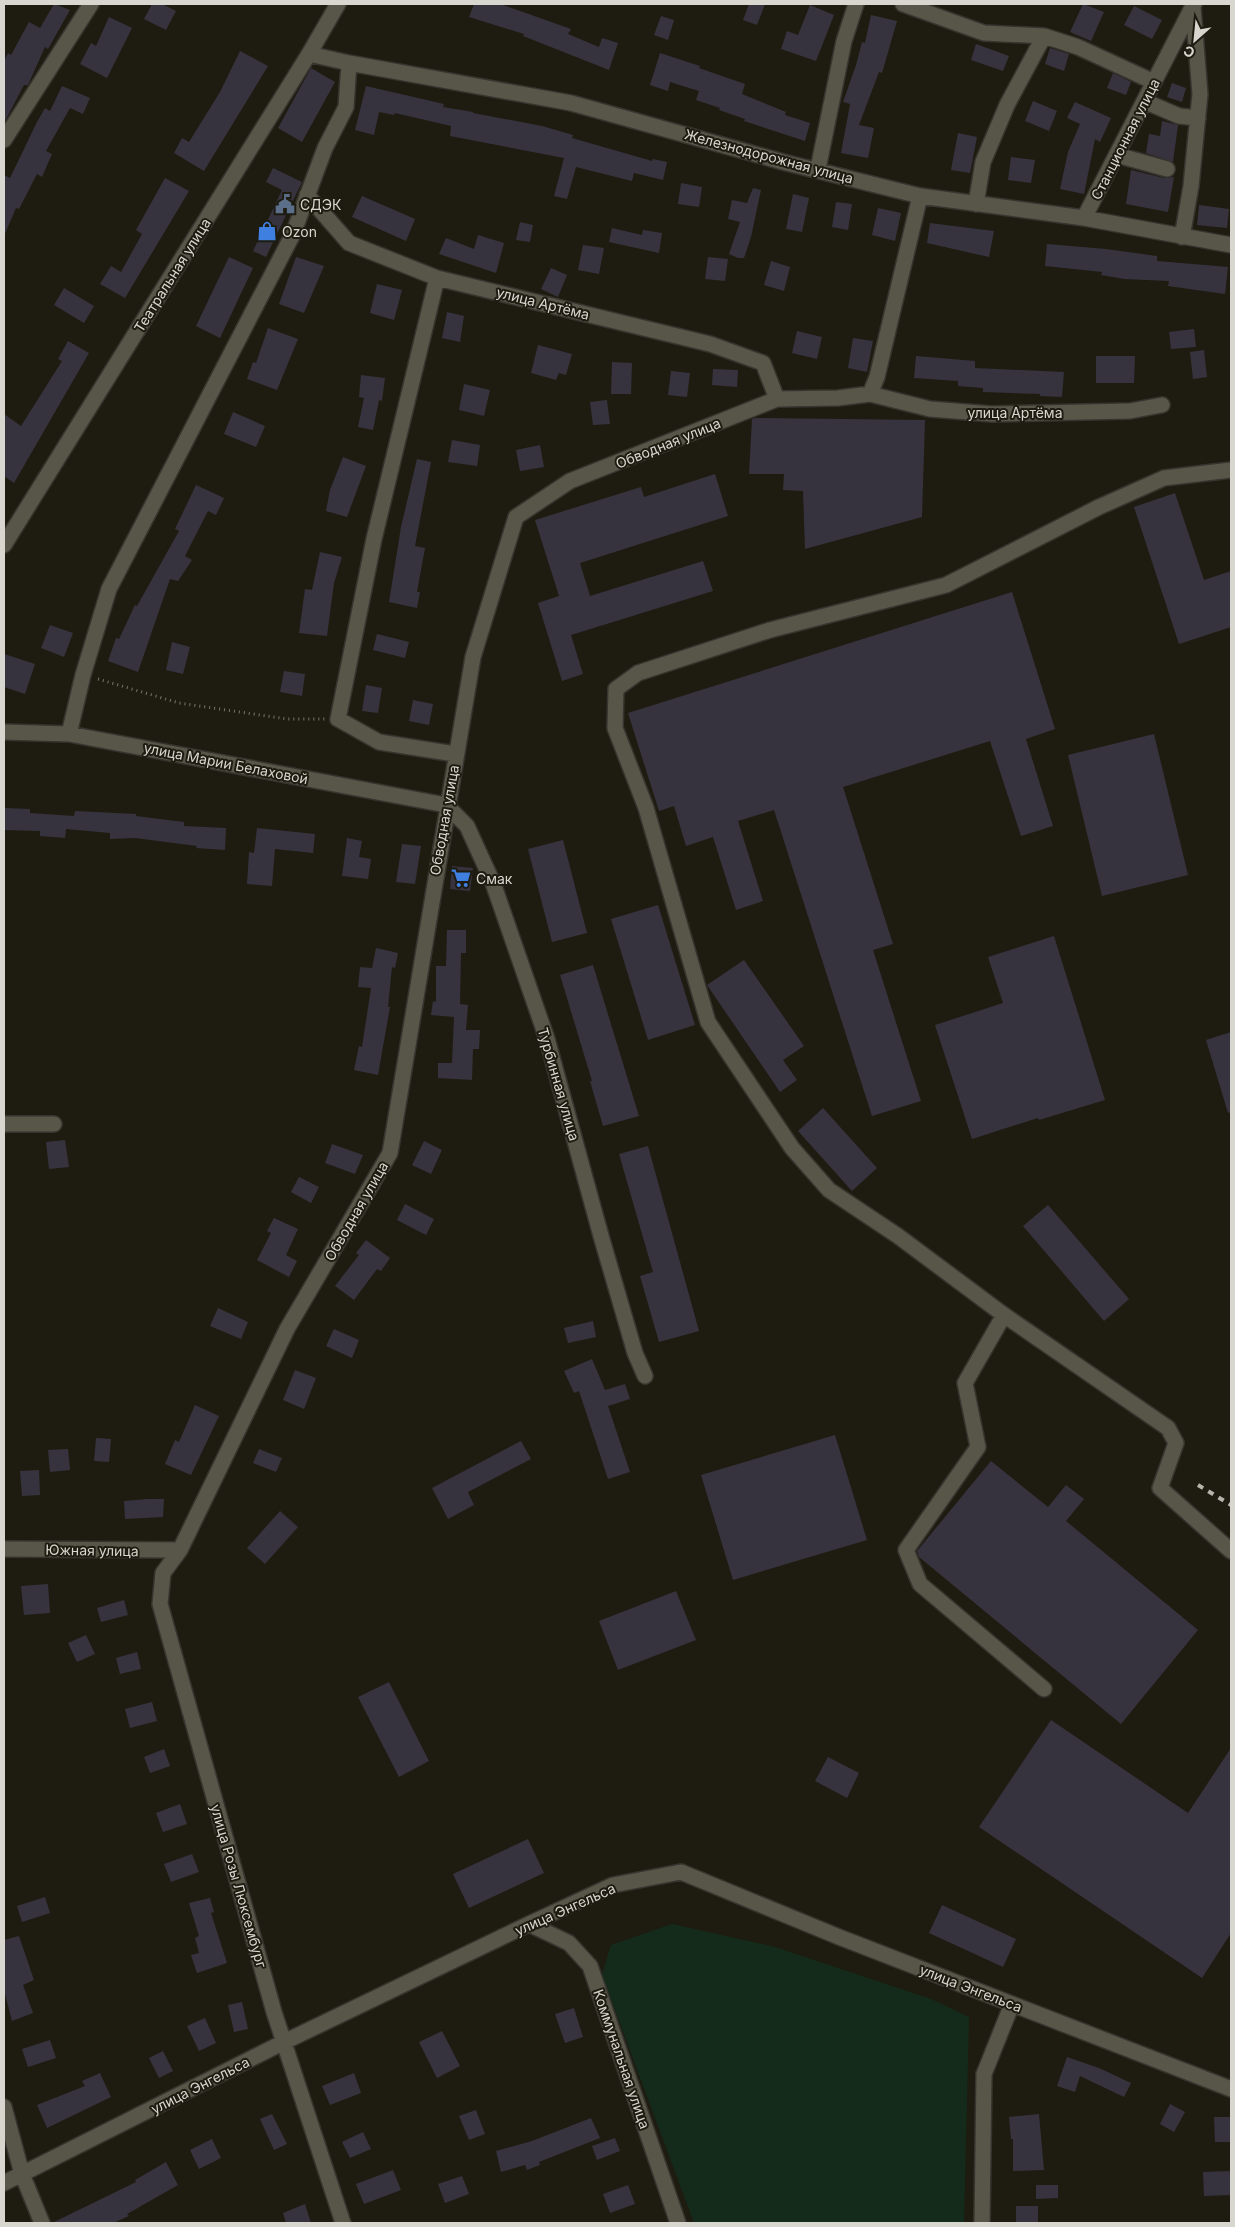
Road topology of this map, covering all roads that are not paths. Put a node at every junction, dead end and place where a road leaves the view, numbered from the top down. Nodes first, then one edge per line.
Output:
1 (91, 4) edge
2 (338, 4) edge
3 (856, 4) edge
4 (903, 4) edge
5 (1193, 5) edge
6 (1044, 36) junction
7 (309, 54) junction
8 (349, 63) junction
9 (1154, 82) junction
10 (1144, 101) junction
11 (1198, 118) junction
12 (4, 140) edge
13 (1117, 155) junction
14 (818, 169) junction
15 (1168, 169) dead end
16 (308, 195) junction
17 (920, 196) junction
18 (976, 204) junction
19 (1084, 218) junction
20 (1182, 237) junction
21 (1231, 245) edge
22 (436, 278) junction
23 (870, 394) junction
24 (777, 399) junction
25 (1162, 405) dead end
26 (1231, 470) edge
27 (4, 545) edge
28 (4, 732) edge
29 (69, 734) junction
30 (455, 754) junction
31 (446, 805) junction
32 (4, 1124) edge
33 (54, 1124) dead end
34 (1004, 1315) junction
35 (645, 1376) dead end
36 (4, 1549) edge
37 (180, 1550) junction
38 (1231, 1551) edge
39 (1044, 1689) dead end
40 (529, 1924) junction
41 (1012, 2004) junction
42 (284, 2042) junction
43 (1231, 2089) edge
44 (4, 2107) edge
45 (22, 2174) junction
46 (4, 2183) edge
47 (42, 2223) edge
48 (343, 2223) edge
49 (678, 2223) edge
50 (982, 2223) edge

1 - 12 street
2 - 7 street, Театральная улица
3 - 14 street
4 - 6 street
5 - 9 street, Станционная улица
5 - 11 street, Станционная улица
6 - 9 street
6 - 18 street
7 - 8 street, Железнодорожная улица
7 - 27 street, Театральная улица
8 - 14 street, Железнодорожная улица
8 - 16 street
9 - 10 street, Станционная улица
10 - 11 street
10 - 13 street, Станционная улица
11 - 20 street, Станционная улица
13 - 15 street
13 - 19 street, Станционная улица
14 - 17 street, Железнодорожная улица
16 - 22 street, улица Артёма
16 - 29 street
17 - 18 street, Железнодорожная улица
17 - 23 street
18 - 19 street, Железнодорожная улица
19 - 20 street, Железнодорожная улица
20 - 21 street, Железнодорожная улица
22 - 24 street, улица Артёма
22 - 30 street, Обводная улица
23 - 24 street, Обводная улица
23 - 25 street, улица Артёма
24 - 30 street, Обводная улица
26 - 34 street
28 - 29 street, улица Марии Белаховой
29 - 31 street, улица Марии Белаховой
30 - 31 street, Обводная улица
31 - 35 street, Турбинная улица
31 - 37 street, Обводная улица
32 - 33 street
34 - 38 street
34 - 39 street
36 - 37 street, Южная улица
37 - 42 street, улица Розы Люксембург
40 - 41 street, улица Энгельса
40 - 42 street, улица Энгельса
40 - 49 street, Коммунальная улица
41 - 43 street, улица Энгельса
41 - 50 street
42 - 45 street, улица Энгельса
42 - 48 street, улица Розы Люксембург
44 - 45 street
45 - 46 street, улица Энгельса
45 - 47 street

